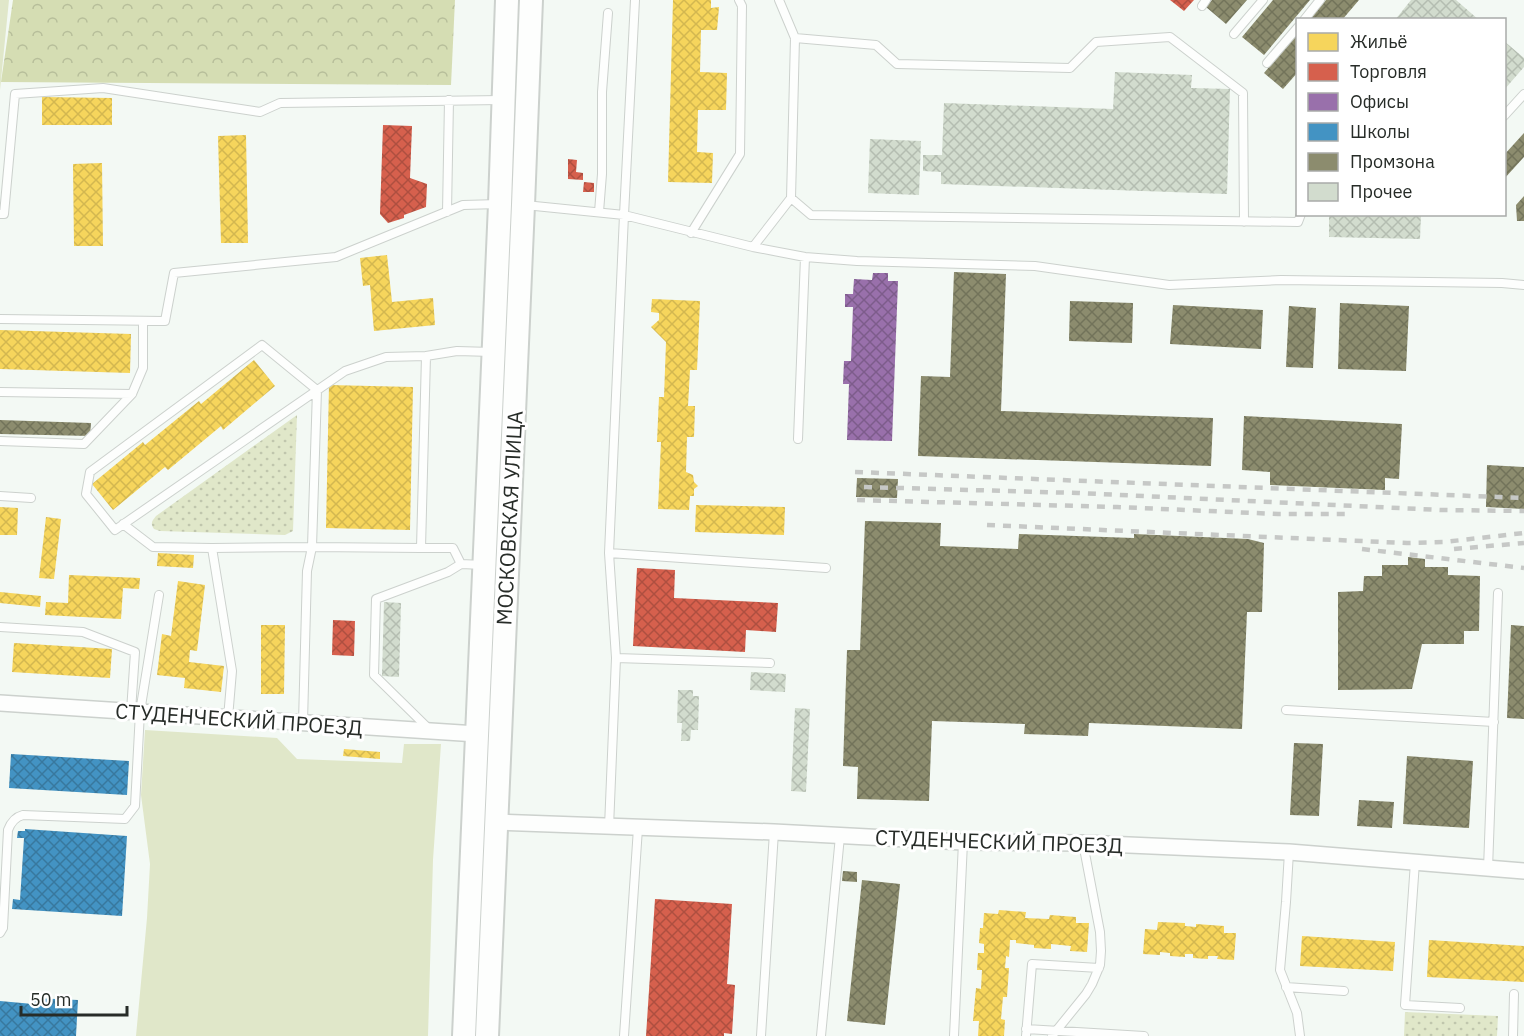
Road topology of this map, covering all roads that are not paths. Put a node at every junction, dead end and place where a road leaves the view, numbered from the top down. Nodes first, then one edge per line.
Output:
1 (507, 0) edge
2 (531, 0) edge
3 (635, 0) edge
4 (739, 0) edge
5 (779, 0) edge
6 (1263, 0) edge
7 (1320, 0) edge
8 (608, 14) dead end
9 (1306, 18) edge
10 (1296, 29) edge
11 (1234, 34) dead end
12 (795, 38) junction
13 (1267, 63) dead end
14 (1524, 94) edge
15 (504, 99) junction
16 (449, 100) junction
17 (1506, 114) edge
18 (792, 198) junction
19 (500, 204) junction
20 (523, 205) junction
21 (447, 212) junction
22 (599, 212) junction
23 (0, 214) edge
24 (624, 215) junction
25 (1300, 216) edge
26 (1244, 222) junction
27 (691, 233) junction
28 (753, 247) junction
29 (805, 257) junction
30 (1524, 285) edge
31 (0, 319) edge
32 (143, 321) junction
33 (494, 352) junction
34 (426, 356) junction
35 (317, 390) junction
36 (0, 392) edge
37 (132, 394) junction
38 (798, 439) dead end
39 (0, 441) edge
40 (0, 496) edge
41 (31, 498) dead end
42 (123, 524) junction
43 (312, 547) junction
44 (212, 548) junction
45 (421, 548) junction
46 (609, 552) junction
47 (461, 564) junction
48 (485, 566) junction
49 (826, 568) dead end
50 (1498, 593) dead end
51 (159, 595) dead end
52 (0, 627) edge
53 (616, 658) junction
54 (770, 663) dead end
55 (0, 703) edge
56 (1286, 710) dead end
57 (136, 712) junction
58 (228, 718) junction
59 (303, 722) junction
60 (1494, 722) junction
61 (432, 731) junction
62 (477, 734) junction
63 (473, 821) junction
64 (496, 822) junction
65 (609, 827) junction
66 (638, 828) junction
67 (774, 832) junction
68 (840, 836) junction
69 (963, 842) junction
70 (1083, 843) junction
71 (1289, 852) junction
72 (1415, 862) junction
73 (1488, 868) junction
74 (1524, 871) edge
75 (0, 933) edge
76 (1099, 968) junction
77 (1286, 987) junction
78 (1344, 991) dead end
79 (1514, 994) dead end
80 (1460, 1008) dead end
81 (1026, 1033) edge
82 (1053, 1033) edge
83 (464, 1036) edge
84 (487, 1036) edge
85 (624, 1036) edge
86 (761, 1036) edge
87 (821, 1036) edge
88 (954, 1036) edge
89 (1144, 1036) edge
90 (1300, 1036) edge
91 (1513, 1036) edge

1 - 15 main road, МОСКОВСКАЯ УЛИЦА
2 - 20 main road, МОСКОВСКАЯ УЛИЦА
3 - 24 lane
4 - 27 lane
5 - 12 lane
6 - 11 lane
7 - 9 lane
8 - 22 lane
10 - 13 lane
12 - 18 lane
12 - 26 lane
14 - 17 lane
15 - 16 lane
15 - 19 main road, МОСКОВСКАЯ УЛИЦА
16 - 21 lane
16 - 23 lane
18 - 26 lane
18 - 28 lane
19 - 21 lane
19 - 33 main road, МОСКОВСКАЯ УЛИЦА
20 - 22 lane
20 - 64 main road, МОСКОВСКАЯ УЛИЦА
21 - 32 lane
22 - 24 lane
24 - 27 lane
24 - 46 lane
25 - 26 lane
27 - 28 lane
28 - 29 lane
29 - 30 lane
29 - 38 lane
31 - 32 lane
32 - 37 lane
33 - 34 lane
33 - 48 main road, МОСКОВСКАЯ УЛИЦА
34 - 35 lane
34 - 45 lane
35 - 42 lane
35 - 42 lane
35 - 43 lane
36 - 37 lane
37 - 39 lane
40 - 41 lane
42 - 44 lane
43 - 44 lane
43 - 45 lane
43 - 59 lane
44 - 58 lane
45 - 47 lane
46 - 49 lane
46 - 53 lane
47 - 48 lane
47 - 61 lane
48 - 62 main road, МОСКОВСКАЯ УЛИЦА
50 - 60 lane
51 - 57 lane
52 - 57 lane
53 - 54 lane
53 - 65 lane
55 - 57 street, СТУДЕНЧЕСКИЙ ПРОЕЗД
56 - 60 lane
57 - 58 street, СТУДЕНЧЕСКИЙ ПРОЕЗД
57 - 75 lane
58 - 59 street, СТУДЕНЧЕСКИЙ ПРОЕЗД
59 - 61 street, СТУДЕНЧЕСКИЙ ПРОЕЗД
60 - 73 lane
61 - 62 street, СТУДЕНЧЕСКИЙ ПРОЕЗД
62 - 63 main road, МОСКОВСКАЯ УЛИЦА
63 - 64 main road, СТУДЕНЧЕСКИЙ ПРОЕЗД
63 - 83 main road, МОСКОВСКАЯ УЛИЦА
64 - 65 street, СТУДЕНЧЕСКИЙ ПРОЕЗД
64 - 84 main road, МОСКОВСКАЯ УЛИЦА
65 - 66 street, СТУДЕНЧЕСКИЙ ПРОЕЗД
66 - 67 street, СТУДЕНЧЕСКИЙ ПРОЕЗД
66 - 85 lane
67 - 68 street, СТУДЕНЧЕСКИЙ ПРОЕЗД
67 - 86 lane
68 - 69 street, СТУДЕНЧЕСКИЙ ПРОЕЗД
68 - 87 lane
69 - 70 street, СТУДЕНЧЕСКИЙ ПРОЕЗД
69 - 88 lane
70 - 71 street, СТУДЕНЧЕСКИЙ ПРОЕЗД
70 - 76 lane
71 - 72 street, СТУДЕНЧЕСКИЙ ПРОЕЗД
71 - 77 lane
72 - 73 street, СТУДЕНЧЕСКИЙ ПРОЕЗД
72 - 80 lane
73 - 74 street, СТУДЕНЧЕСКИЙ ПРОЕЗД
76 - 81 lane
76 - 82 lane
77 - 78 lane
77 - 90 lane
79 - 91 lane
81 - 82 lane
82 - 89 lane

